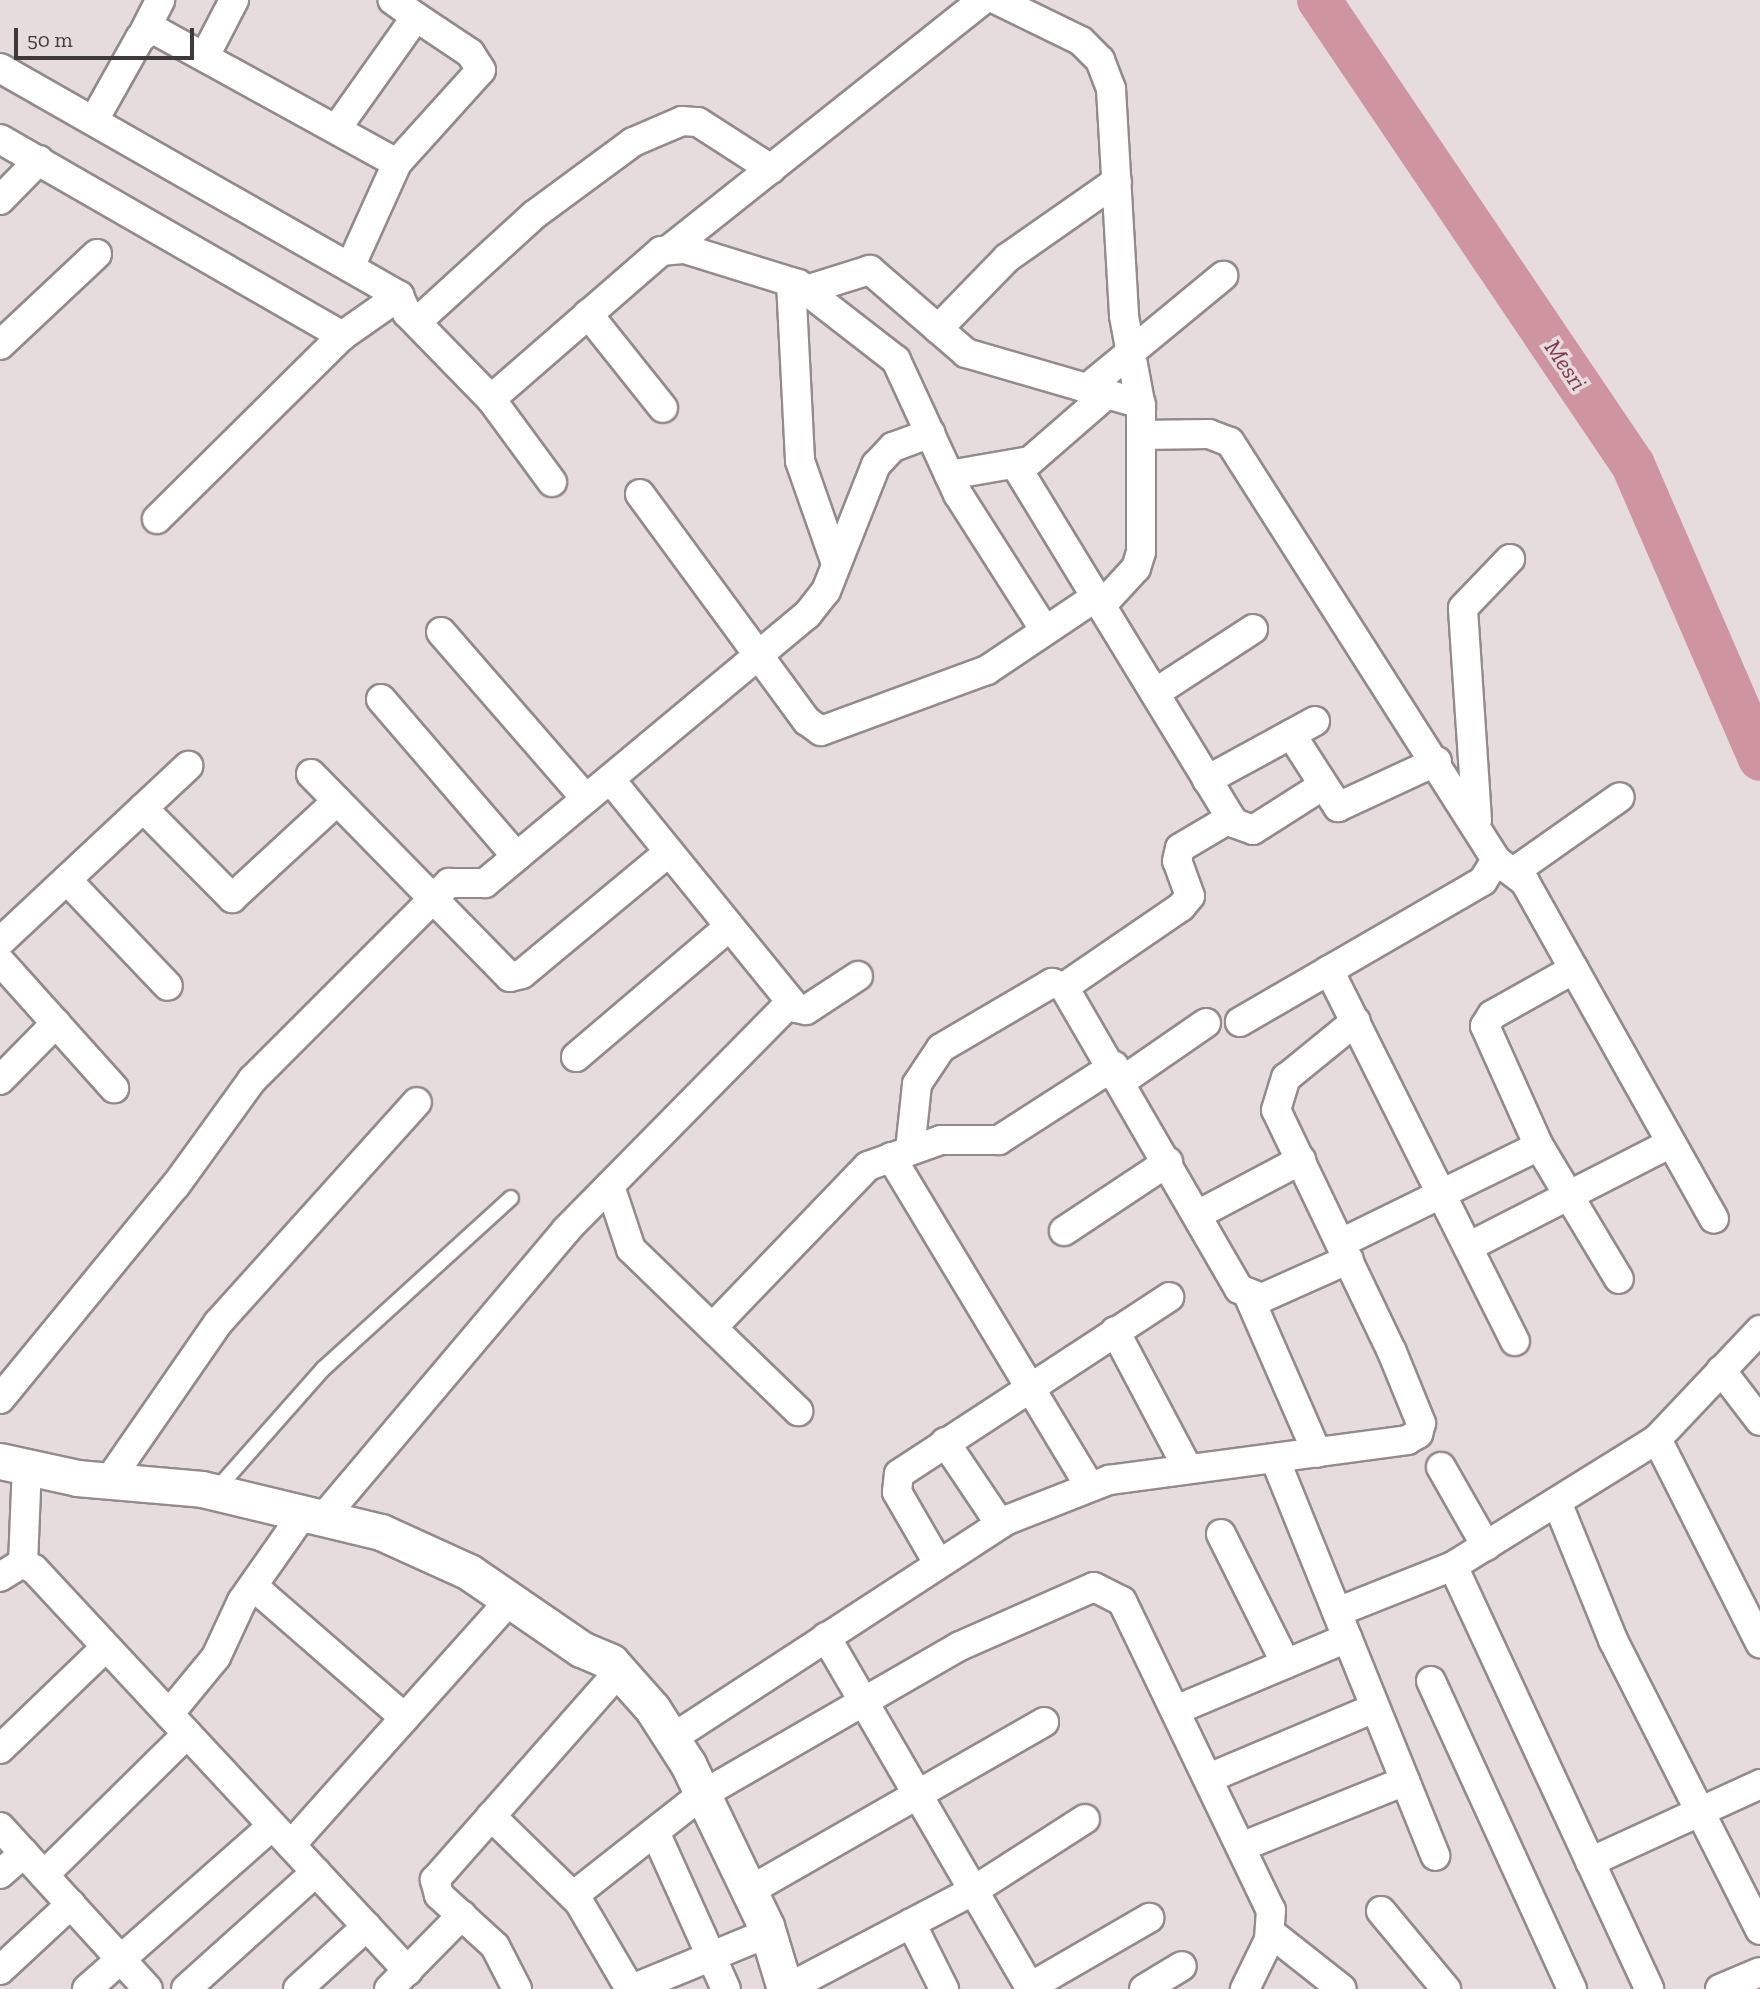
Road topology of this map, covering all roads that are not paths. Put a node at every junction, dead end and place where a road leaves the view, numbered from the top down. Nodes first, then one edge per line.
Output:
1 (234, 0) edge
2 (393, 0) edge
3 (983, 0) edge
4 (997, 0) edge
5 (147, 12) edge
6 (416, 17) junction
7 (206, 54) junction
8 (0, 68) edge
9 (94, 120) junction
10 (337, 128) junction
11 (0, 139) edge
12 (39, 160) junction
13 (397, 163) junction
14 (771, 169) junction
15 (1117, 181) junction
16 (0, 200) edge
17 (671, 248) junction
18 (97, 254) dead end
19 (351, 265) junction
20 (1223, 276) dead end
21 (800, 285) junction
22 (399, 296) junction
23 (588, 314) junction
24 (419, 320) junction
25 (938, 329) junction
26 (342, 336) junction
27 (0, 345) edge
28 (1130, 349) junction
29 (1096, 392) junction
30 (491, 399) junction
31 (1141, 404) junction
32 (663, 408) dead end
33 (931, 433) junction
34 (1141, 435) junction
35 (1016, 466) junction
36 (949, 475) junction
37 (551, 482) dead end
38 (640, 494) dead end
39 (157, 519) dead end
40 (1510, 559) dead end
41 (836, 564) junction
42 (1099, 600) junction
43 (1044, 629) junction
44 (1253, 629) dead end
45 (441, 632) dead end
46 (758, 655) junction
47 (1155, 693) junction
48 (382, 699) dead end
49 (1437, 761) junction
50 (188, 766) dead end
51 (312, 774) dead end
52 (610, 779) junction
53 (1207, 780) junction
54 (1322, 786) junction
55 (1620, 797) dead end
56 (586, 799) junction
57 (337, 801) junction
58 (144, 808) junction
59 (1231, 818) junction
60 (1477, 823) junction
61 (668, 852) junction
62 (517, 857) junction
63 (1506, 866) junction
64 (67, 880) junction
65 (432, 900) junction
66 (729, 927) junction
67 (0, 942) edge
68 (0, 961) edge
69 (1329, 970) junction
70 (1574, 970) junction
71 (858, 976) dead end
72 (168, 986) dead end
73 (1064, 987) junction
74 (791, 1002) junction
75 (1356, 1021) junction
76 (1240, 1022) dead end
77 (56, 1023) junction
78 (1206, 1023) dead end
79 (576, 1057) dead end
80 (1118, 1073) junction
81 (0, 1080) edge
82 (114, 1088) dead end
83 (417, 1102) dead end
84 (1671, 1143) junction
85 (1539, 1146) junction
86 (901, 1153) junction
87 (1301, 1160) junction
88 (1168, 1162) junction
89 (610, 1186) junction
90 (1442, 1194) junction
91 (1570, 1197) junction
92 (511, 1198) dead end
93 (1197, 1215) junction
94 (1714, 1219) dead end
95 (1064, 1231) dead end
96 (1468, 1247) junction
97 (1345, 1251) junction
98 (1619, 1279) dead end
99 (1169, 1297) dead end
100 (1249, 1297) junction
101 (713, 1327) junction
102 (1760, 1330) edge
103 (1115, 1331) junction
104 (1515, 1341) dead end
105 (1721, 1370) junction
106 (1030, 1385) junction
107 (0, 1399) edge
108 (798, 1411) dead end
109 (1760, 1421) edge
110 (1657, 1439) junction
111 (945, 1442) junction
112 (1317, 1453) junction
113 (1275, 1458) junction
114 (14, 1464) edge
115 (1441, 1467) dead end
116 (1188, 1469) junction
117 (110, 1479) junction
118 (1090, 1487) junction
119 (215, 1491) junction
120 (1557, 1502) junction
121 (313, 1516) junction
122 (1000, 1524) junction
123 (1221, 1534) dead end
124 (1486, 1546) junction
125 (938, 1563) junction
126 (1453, 1566) junction
127 (12, 1571) edge
128 (253, 1586) junction
129 (509, 1601) junction
130 (1337, 1612) junction
131 (826, 1637) junction
132 (1347, 1638) junction
133 (1760, 1643) edge
134 (105, 1648) junction
135 (1286, 1664) junction
136 (619, 1671) junction
137 (1432, 1681) dead end
138 (863, 1701) junction
139 (1375, 1708) junction
140 (1177, 1710) junction
141 (405, 1718) junction
142 (1044, 1722) dead end
143 (178, 1724) junction
144 (671, 1740) junction
145 (0, 1749) edge
146 (1209, 1778) junction
147 (1405, 1781) junction
148 (1760, 1784) edge
149 (701, 1796) junction
150 (918, 1796) junction
151 (1703, 1812) junction
152 (491, 1816) junction
153 (1085, 1819) dead end
154 (0, 1827) edge
155 (655, 1832) junction
156 (282, 1835) junction
157 (1241, 1847) junction
158 (24, 1853) junction
159 (1435, 1856) dead end
160 (1590, 1862) junction
161 (316, 1872) junction
162 (0, 1874) edge
163 (44, 1875) junction
164 (750, 1891) junction
165 (973, 1891) junction
166 (573, 1896) junction
167 (71, 1904) junction
168 (1381, 1911) dead end
169 (462, 1915) junction
170 (1149, 1918) dead end
171 (911, 1923) junction
172 (367, 1926) junction
173 (1760, 1930) edge
174 (768, 1933) junction
175 (1271, 1933) junction
176 (711, 1955) junction
177 (121, 1959) junction
178 (1182, 1966) dead end
179 (0, 1970) edge
180 (1760, 1972) edge
181 (398, 1980) edge
182 (1030, 1988) edge
183 (87, 1989) edge
184 (149, 1989) edge
185 (186, 1989) edge
186 (298, 1989) edge
187 (517, 1989) edge
188 (631, 1989) edge
189 (726, 1989) edge
190 (786, 1989) edge
191 (944, 1989) edge
192 (1144, 1989) edge
193 (1245, 1989) edge
194 (1342, 1989) edge
195 (1445, 1989) edge
196 (1572, 1989) edge
197 (1649, 1989) edge
198 (1720, 1989) edge

1 - 7 street
2 - 6 street
3 - 14 street
4 - 15 street
5 - 7 street
5 - 9 street
6 - 10 street
6 - 13 street
7 - 10 street
8 - 9 street
9 - 19 street
10 - 13 street
11 - 12 street
12 - 16 street
12 - 26 street
13 - 19 street
14 - 17 street
14 - 24 street
15 - 25 street
15 - 28 street
17 - 21 street
17 - 23 street
18 - 27 street
19 - 22 street
20 - 28 street
21 - 25 street
21 - 33 street
21 - 41 street
22 - 24 street
22 - 26 street
23 - 30 street
23 - 32 street
24 - 30 street
25 - 29 street
26 - 39 street
28 - 29 street
28 - 31 street
29 - 31 street
29 - 35 street
30 - 37 street
31 - 34 street
33 - 36 street
33 - 41 street
34 - 42 street
34 - 49 street
35 - 36 street
35 - 42 street
36 - 43 street
38 - 46 street
40 - 60 street
41 - 46 street
42 - 43 street
42 - 47 street
43 - 46 street
44 - 47 street
45 - 56 street
46 - 52 street
47 - 53 street
48 - 62 street
49 - 54 street
49 - 60 street
50 - 58 street
51 - 57 street
52 - 56 street
52 - 61 street
53 - 54 street
53 - 59 street
54 - 59 street
55 - 63 street
56 - 62 street
57 - 58 street
57 - 65 street
58 - 64 street
59 - 73 street
60 - 63 street
61 - 65 street
61 - 66 street
62 - 65 street
63 - 69 street
63 - 70 street
64 - 67 street
64 - 72 street
65 - 107 street
66 - 74 street
66 - 79 street
68 - 77 street
69 - 75 street
69 - 76 street
70 - 84 street
70 - 85 street
71 - 74 street
73 - 80 street
73 - 86 street
74 - 89 street
75 - 87 street
75 - 90 street
77 - 81 street
77 - 82 street
78 - 80 street
80 - 86 street
80 - 88 street
83 - 117 street
84 - 91 street
84 - 94 street
85 - 90 street
85 - 91 street
86 - 101 street
86 - 106 street
87 - 93 street
87 - 97 street
88 - 93 street
88 - 95 street
89 - 101 street
89 - 121 street
90 - 96 street
90 - 97 street
91 - 96 street
91 - 98 street
92 - 119 lane
93 - 100 street
96 - 104 street
97 - 100 street
97 - 112 street
99 - 103 street
100 - 112 street
101 - 108 street
102 - 105 street
103 - 106 street
103 - 116 street
105 - 109 street
105 - 110 street
106 - 111 street
106 - 118 street
110 - 120 street
110 - 133 street
111 - 122 street
111 - 125 street
112 - 113 street
113 - 116 street
113 - 130 street
114 - 117 street
114 - 127 street
115 - 124 street
116 - 118 street
117 - 119 street
118 - 122 street
119 - 121 street
120 - 124 street
120 - 151 street
121 - 128 street
121 - 129 street
122 - 125 street
123 - 135 street
124 - 126 street
125 - 131 street
126 - 130 street
126 - 160 street
127 - 134 street
128 - 141 street
128 - 143 street
129 - 136 street
129 - 141 street
130 - 132 street
131 - 138 street
131 - 144 street
132 - 135 street
132 - 139 street
134 - 143 street
134 - 145 street
135 - 140 street
136 - 144 street
136 - 152 street
137 - 196 street
138 - 140 street
138 - 149 street
138 - 150 street
139 - 146 street
139 - 147 street
140 - 146 street
141 - 156 street
142 - 150 street
143 - 156 street
143 - 163 street
144 - 149 street
146 - 157 street
147 - 157 street
147 - 159 street
148 - 151 street
149 - 155 street
149 - 164 street
150 - 164 street
150 - 165 street
151 - 160 street
151 - 173 street
152 - 166 street
152 - 169 street
153 - 165 street
154 - 158 street
155 - 166 street
155 - 176 street
156 - 161 street
156 - 177 street
157 - 175 street
158 - 162 street
158 - 163 street
160 - 197 street
161 - 172 street
161 - 185 street
163 - 167 street
164 - 174 street
165 - 171 street
165 - 182 street
166 - 188 street
167 - 177 street
167 - 179 street
168 - 195 street
169 - 181 street
169 - 187 street
170 - 182 street
171 - 190 street
171 - 191 street
172 - 181 street
172 - 186 street
174 - 176 street
174 - 190 street
175 - 193 street
175 - 194 street
176 - 188 street
176 - 189 street
177 - 183 street
177 - 184 street
178 - 192 street
180 - 198 street

